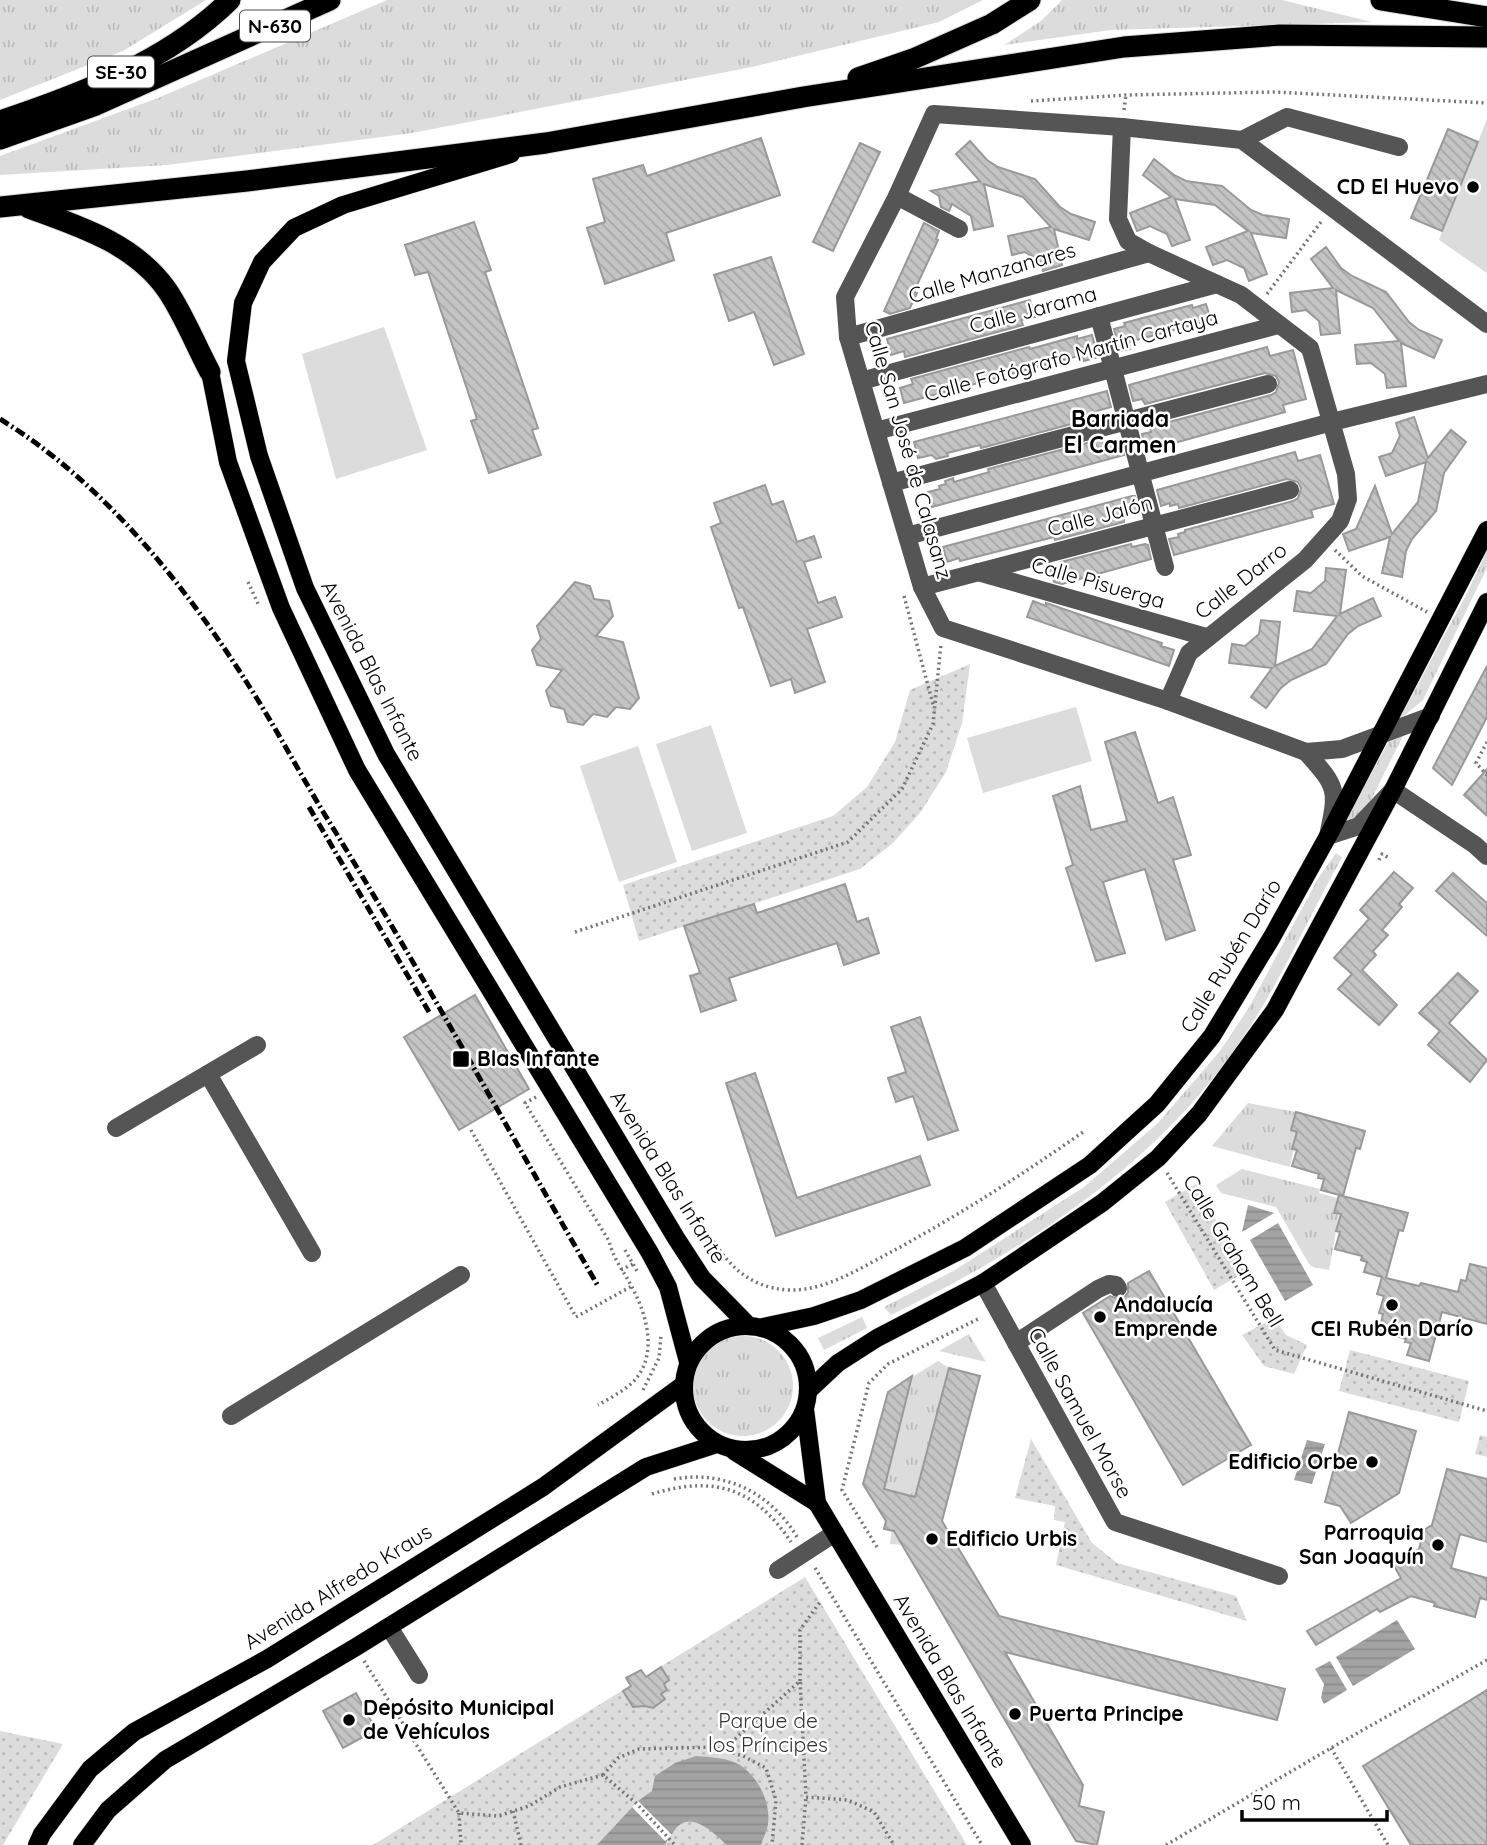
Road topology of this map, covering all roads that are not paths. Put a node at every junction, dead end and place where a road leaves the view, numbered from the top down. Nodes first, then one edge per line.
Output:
1 (230, 0) edge
2 (330, 0) edge
3 (1030, 0) edge
4 (1381, 0) edge
5 (1487, 17) edge
6 (1487, 37) edge
7 (803, 97) junction
8 (0, 121) edge
9 (1122, 127) junction
10 (0, 139) edge
11 (1242, 140) junction
12 (546, 143) junction
13 (1399, 147) dead end
14 (897, 196) junction
15 (24, 206) junction
16 (0, 207) edge
17 (959, 229) dead end
18 (1149, 253) junction
19 (1217, 284) junction
20 (1099, 316) junction
21 (1487, 324) edge
22 (1278, 326) junction
23 (848, 337) junction
24 (1113, 369) junction
25 (209, 372) joint
26 (861, 381) junction
27 (1268, 384) dead end
28 (1487, 384) edge
29 (1127, 421) junction
30 (1332, 422) junction
31 (876, 431) junction
32 (1140, 473) junction
33 (891, 483) junction
34 (1290, 490) dead end
35 (1154, 525) junction
36 (1487, 530) edge
37 (907, 536) junction
38 (1166, 568) dead end
39 (978, 572) junction
40 (922, 587) junction
41 (1487, 602) edge
42 (1206, 637) junction
43 (1168, 701) junction
44 (1431, 716) junction
45 (1379, 735) junction
46 (1306, 752) junction
47 (1393, 790) junction
48 (1328, 836) junction
49 (1487, 856) edge
50 (257, 1045) dead end
51 (208, 1074) junction
52 (116, 1128) dead end
53 (312, 1253) dead end
54 (461, 1275) dead end
55 (983, 1283) junction
56 (1118, 1288) dead end
57 (756, 1326) junction
58 (1016, 1343) junction
59 (688, 1362) junction
60 (683, 1385) junction
61 (806, 1400) junction
62 (231, 1416) dead end
63 (724, 1447) junction
64 (817, 1503) junction
65 (835, 1533) junction
66 (778, 1570) dead end
67 (1279, 1576) dead end
68 (389, 1627) junction
69 (419, 1675) dead end
70 (37, 1845) edge
71 (82, 1845) edge
72 (1022, 1845) edge

1 - 8 highway, SE-30
2 - 10 highway, N-630
3 - 7 highway
4 - 5 highway
6 - 7 highway
7 - 12 highway
9 - 11 street, Calle San José de Calasanz
9 - 14 street, Calle San José de Calasanz
9 - 18 street
11 - 13 street
11 - 21 street, Calle San José de Calasanz
12 - 15 highway
12 - 57 main road, Avenida Blas Infante
14 - 17 street
14 - 23 street, Calle San José de Calasanz
15 - 16 highway
15 - 25 highway
18 - 19 street
18 - 23 street, Calle Manzanares
19 - 20 street, Calle Jarama
19 - 22 street
20 - 24 street
20 - 26 street, Calle Jarama
22 - 24 street, Calle Fotógrafo Martín Cartaya
22 - 30 street
23 - 26 street, Calle San José de Calasanz
24 - 29 street
24 - 31 street, Calle Fotógrafo Martín Cartaya
25 - 59 main road
26 - 31 street, Calle San José de Calasanz
27 - 29 street
28 - 30 street
29 - 32 street
29 - 33 street
30 - 32 street
30 - 42 street, Calle Darro
31 - 33 street, Calle San José de Calasanz
32 - 35 street
32 - 37 street
33 - 37 street, Calle San José de Calasanz
34 - 35 street, Calle Jalón
35 - 38 street
35 - 39 street, Calle Jalón
36 - 45 main road, Calle Rubén Darío
37 - 40 street, Calle San José de Calasanz
39 - 40 street, Calle Jalón
39 - 42 street, Calle Pisuerga
40 - 43 street, Calle San José de Calasanz
41 - 44 main road
42 - 43 street, Calle Darro
43 - 46 street
44 - 45 street
44 - 47 main road
45 - 46 street
45 - 48 main road, Calle Rubén Darío
46 - 48 street
47 - 48 street
47 - 49 street
47 - 55 main road
48 - 57 main road, Calle Rubén Darío
50 - 51 street
51 - 52 street
51 - 53 street
54 - 62 street
55 - 58 street, Calle Samuel Morse
55 - 61 main road
56 - 58 street
57 - 59 main road
57 - 61 main road
58 - 67 street, Calle Samuel Morse
59 - 60 main road
60 - 63 main road
60 - 70 main road, Avenida Alfredo Kraus
61 - 63 main road
61 - 64 main road
63 - 64 main road
63 - 68 main road
64 - 65 main road, Avenida Blas Infante
65 - 66 street
65 - 72 main road, Avenida Blas Infante
68 - 69 street
68 - 71 main road

